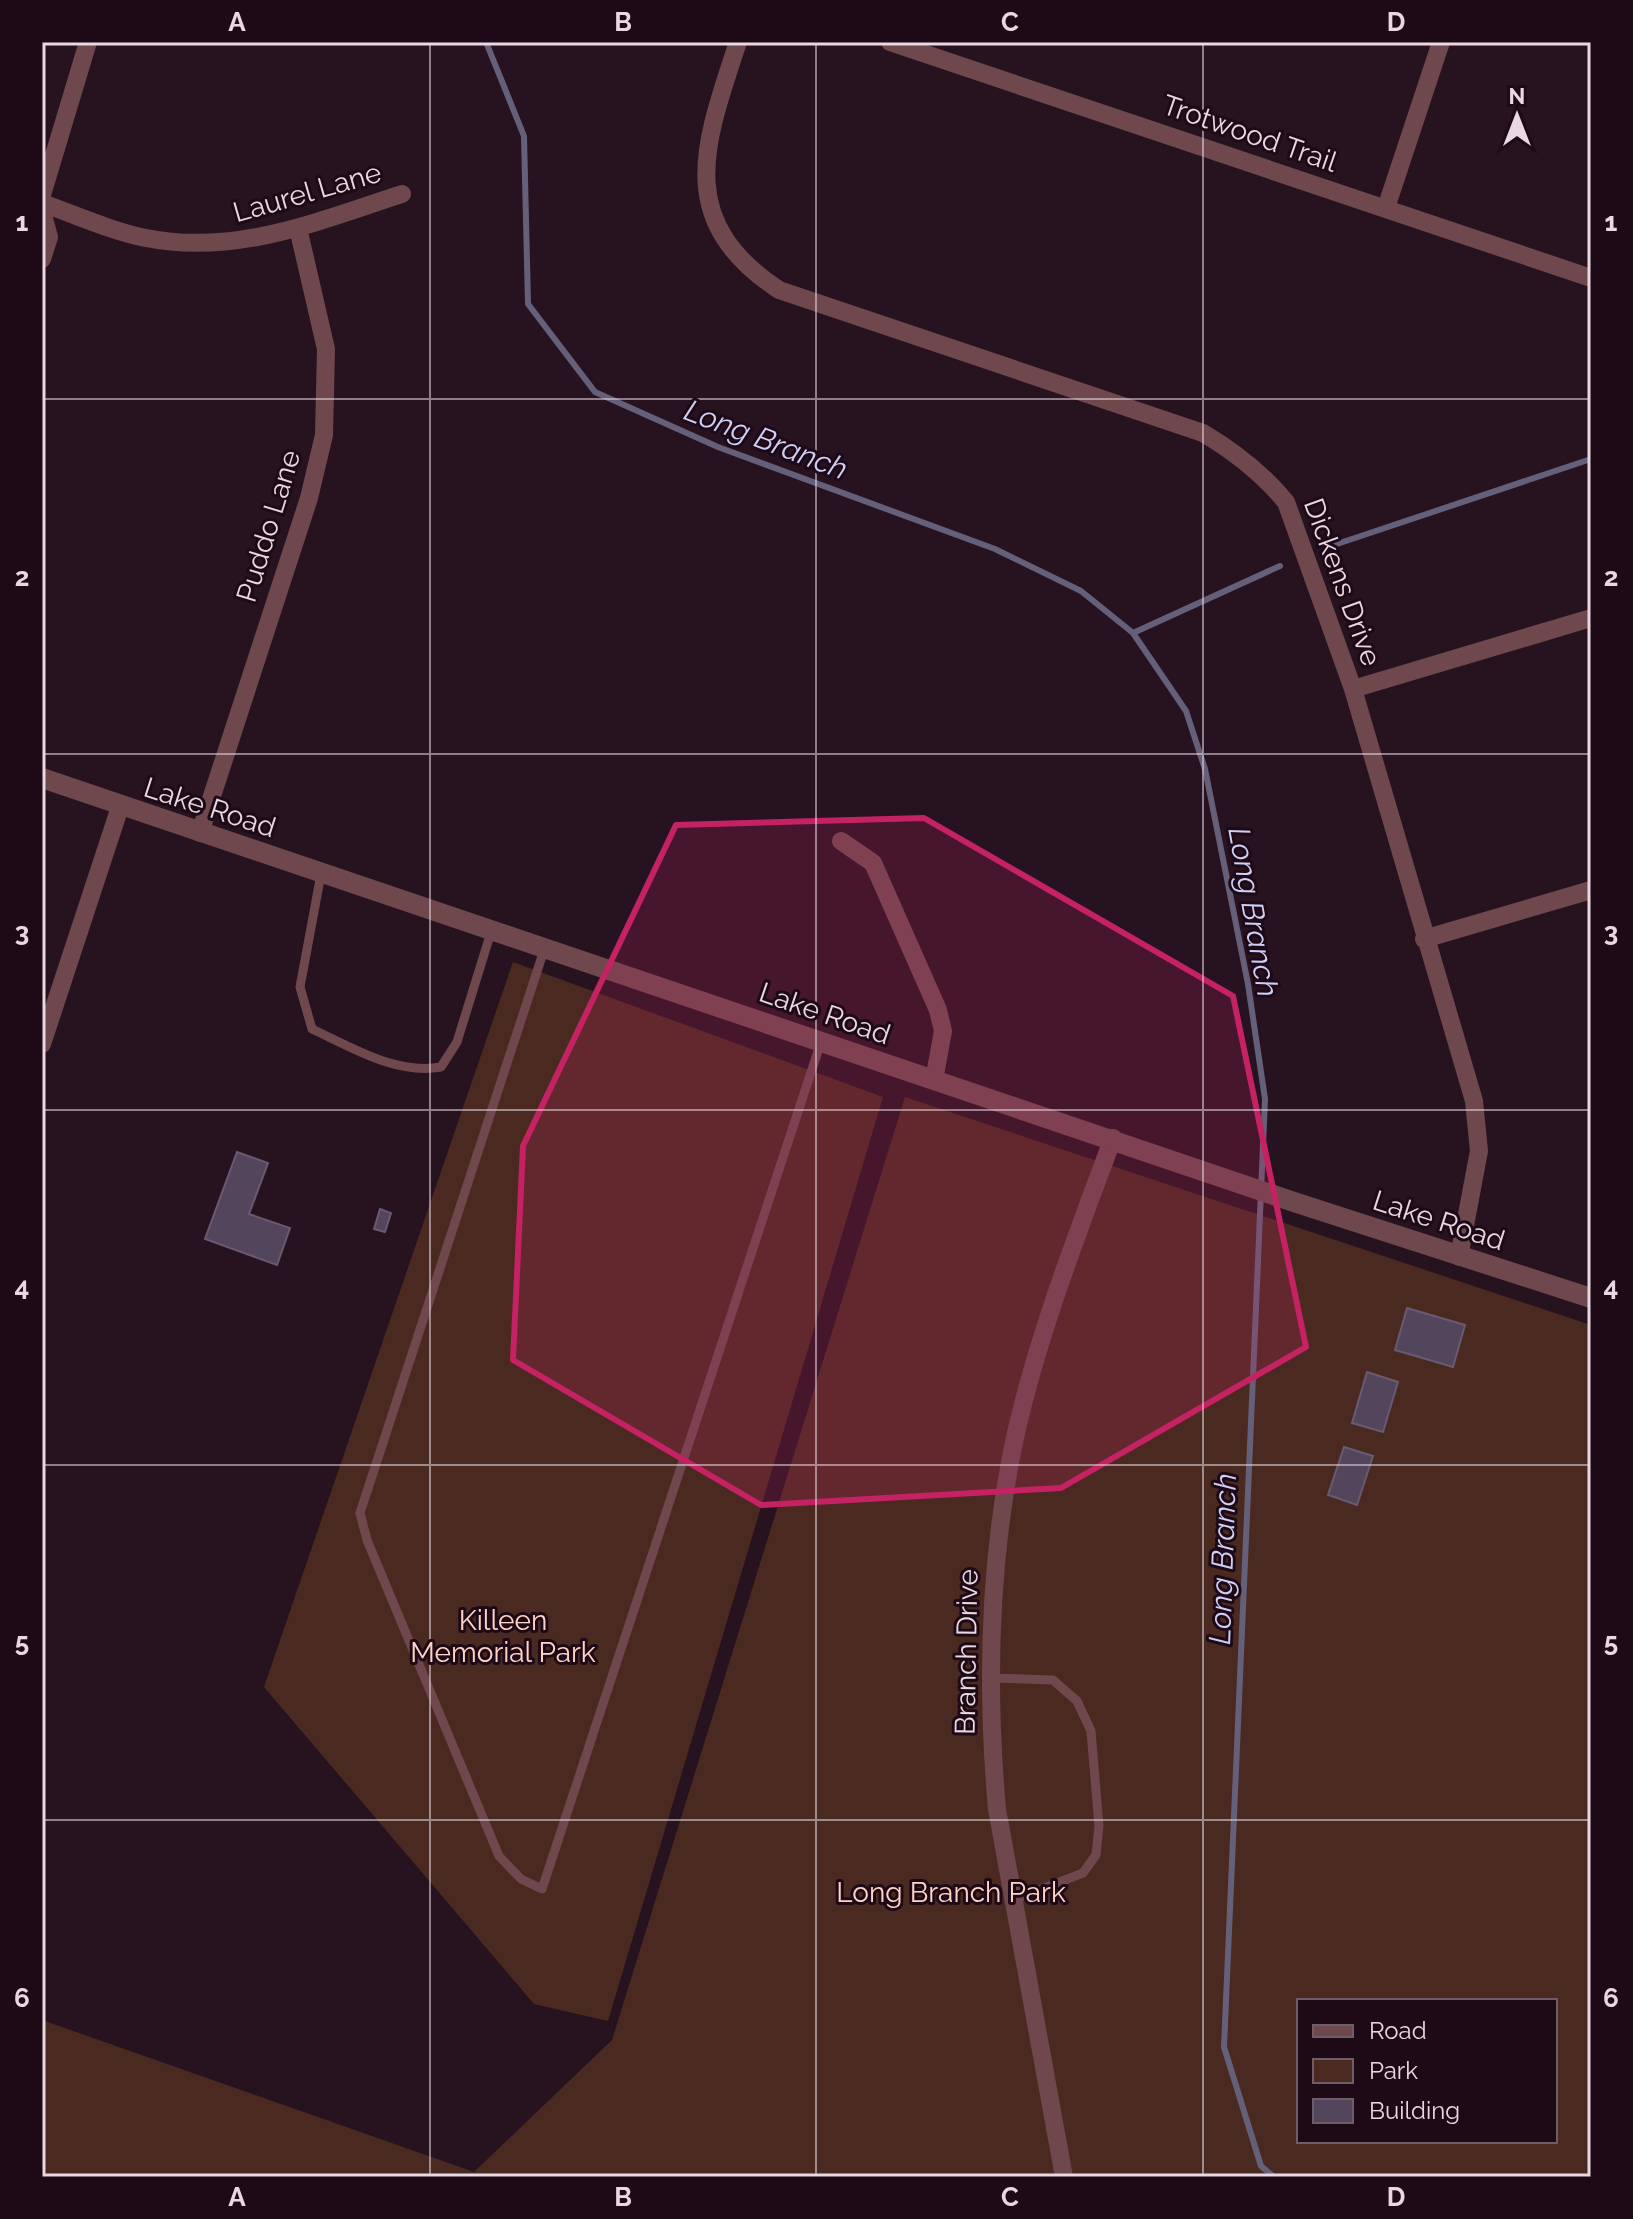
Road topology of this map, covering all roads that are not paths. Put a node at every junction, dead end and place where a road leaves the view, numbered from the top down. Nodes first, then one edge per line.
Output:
1 (88, 42) edge
2 (738, 42) edge
3 (890, 42) edge
4 (1441, 42) edge
5 (402, 194) dead end
6 (42, 195) edge
7 (42, 203) edge
8 (1386, 208) junction
9 (42, 211) edge
10 (298, 228) junction
11 (42, 259) edge
12 (1591, 278) edge
13 (1591, 618) edge
14 (1353, 689) junction
15 (42, 778) edge
16 (120, 807) junction
17 (200, 833) junction
18 (841, 841) dead end
19 (321, 874) junction
20 (1591, 890) edge
21 (491, 932) junction
22 (1424, 939) junction
23 (545, 947) junction
24 (821, 1042) junction
25 (42, 1044) edge
26 (934, 1080) junction
27 (1113, 1138) junction
28 (1459, 1257) junction
29 (1591, 1298) edge
30 (992, 1678) junction
31 (1011, 1900) junction
32 (1064, 2177) edge

1 - 6 street
2 - 14 street, Dickens Drive
3 - 8 street, Trotwood Trail
4 - 8 street
5 - 10 street, Laurel Lane
7 - 10 street, Laurel Lane
8 - 12 street, Trotwood Trail
9 - 11 street
10 - 17 street, Puddo Lane
13 - 14 street
14 - 22 street, Dickens Drive
15 - 16 street, Lake Road
16 - 17 street, Lake Road
16 - 25 street
17 - 19 street, Lake Road
18 - 26 street
19 - 21 street, Lake Road
19 - 21 lane
20 - 22 street
21 - 23 street, Lake Road
22 - 28 street, Dickens Drive
23 - 24 street, Lake Road
23 - 24 lane
24 - 26 street, Lake Road
26 - 27 street, Lake Road
27 - 28 street, Lake Road
27 - 30 street, Branch Drive
28 - 29 street, Lake Road
30 - 31 street, Branch Drive
30 - 31 lane
31 - 32 street, Branch Drive

